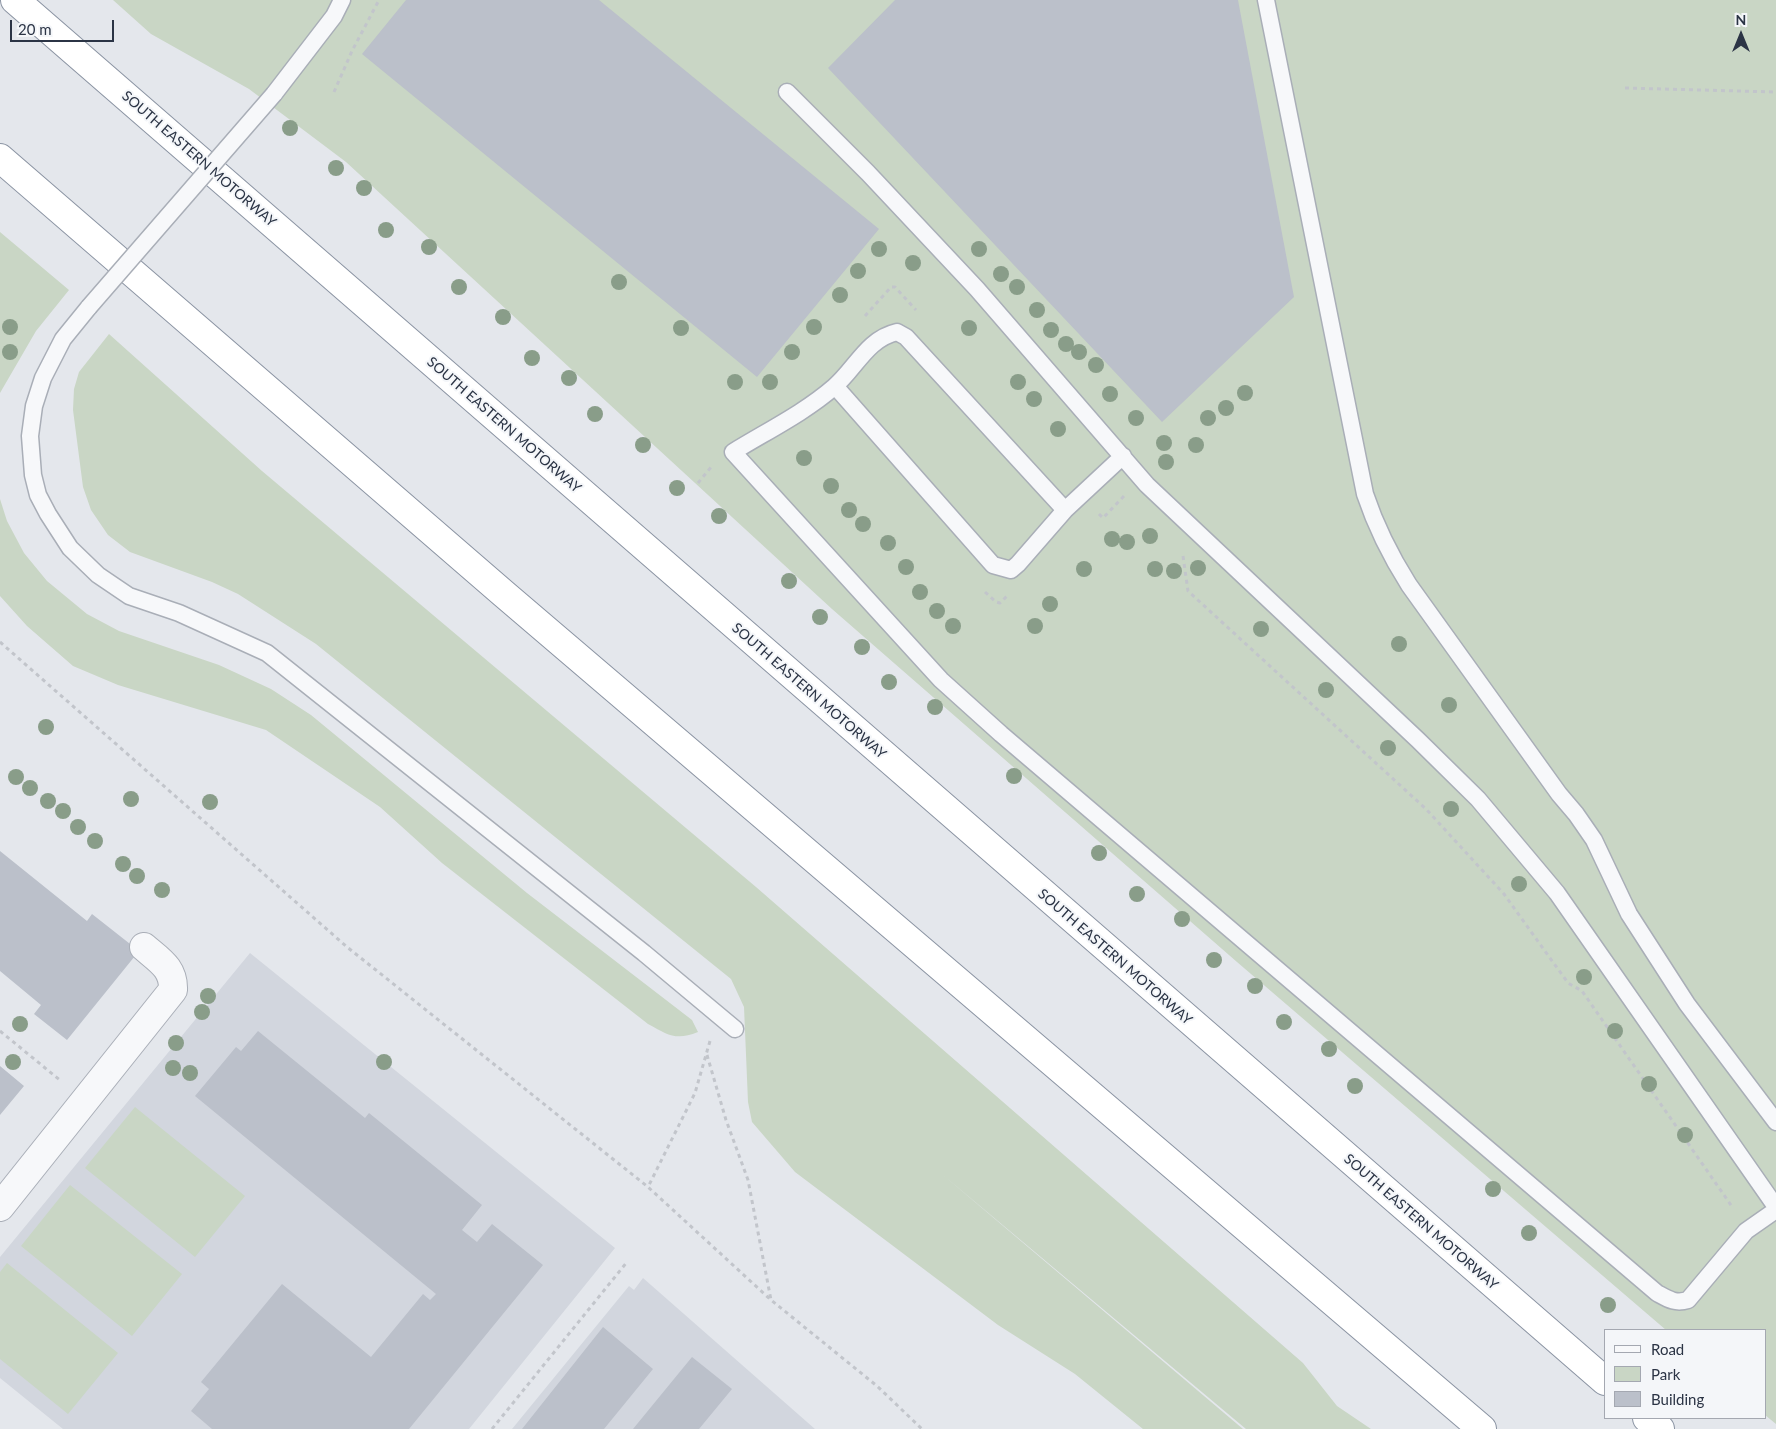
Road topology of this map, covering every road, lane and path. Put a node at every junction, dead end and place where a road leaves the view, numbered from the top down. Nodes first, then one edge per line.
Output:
1 (15, 0) edge
2 (342, 0) edge
3 (379, 0) edge
4 (1266, 0) edge
5 (1625, 88) dead end
6 (334, 92) dead end
7 (787, 92) dead end
8 (1776, 92) edge
9 (0, 158) edge
10 (920, 314) dead end
11 (862, 320) dead end
12 (835, 386) junction
13 (1122, 456) junction
14 (716, 461) dead end
15 (698, 483) dead end
16 (1081, 495) junction
17 (1128, 496) dead end
18 (1065, 510) junction
19 (1179, 550) dead end
20 (0, 642) edge
21 (144, 947) dead end
22 (718, 1015) junction
23 (735, 1029) dead end
24 (0, 1031) edge
25 (706, 1054) junction
26 (86, 1101) junction
27 (1776, 1122) edge
28 (648, 1187) junction
29 (0, 1207) edge
30 (1776, 1208) edge
31 (1748, 1230) junction
32 (628, 1262) dead end
33 (771, 1300) junction
34 (1604, 1380) edge
35 (1649, 1419) edge
36 (492, 1429) edge
37 (922, 1429) edge
38 (1482, 1429) edge
39 (1660, 1429) edge

1 - 34 highway, SOUTH EASTERN MOTORWAY
2 - 22 lane, bridge
3 - 6 path
4 - 27 lane
5 - 8 path
7 - 13 lane
9 - 38 highway
10 - 11 path
12 - 18 lane
12 - 18 lane
12 - 31 lane
13 - 16 lane
13 - 30 lane
14 - 15 path
16 - 17 path
16 - 18 lane
19 - 31 path
20 - 28 path
21 - 26 street
22 - 23 lane
22 - 25 path
24 - 26 path
25 - 28 path
25 - 33 path
26 - 29 street
28 - 33 path
30 - 31 lane
32 - 36 path
33 - 37 path
35 - 39 highway

